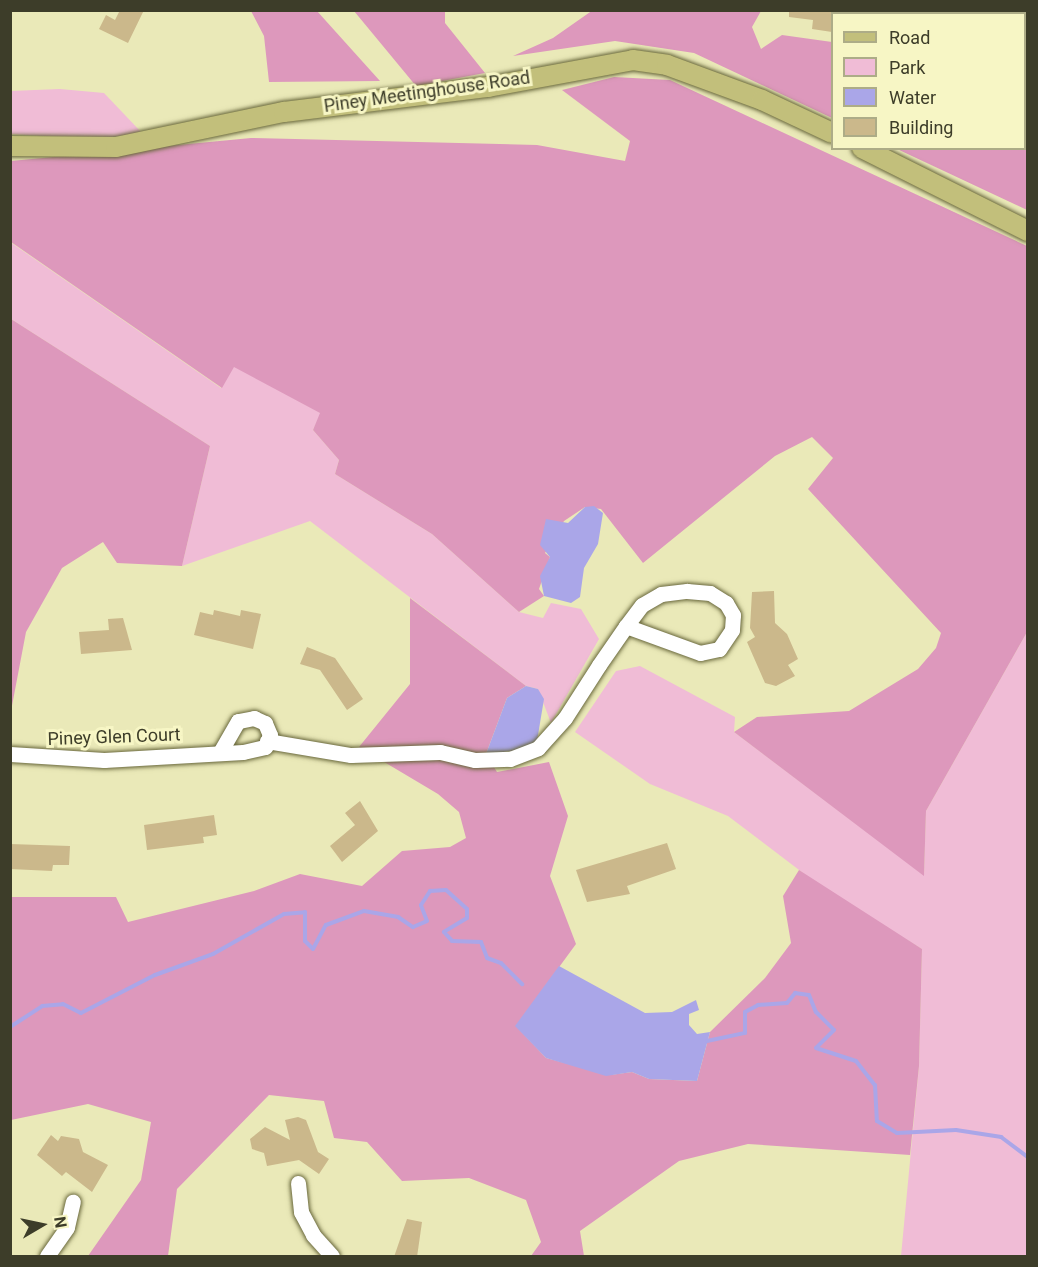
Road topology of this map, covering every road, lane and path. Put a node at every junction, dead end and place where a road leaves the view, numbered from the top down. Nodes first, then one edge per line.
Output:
1 (831, 133) edge
2 (10, 146) edge
3 (866, 150) edge
4 (1028, 231) edge
5 (626, 626) junction
6 (267, 741) junction
7 (220, 752) junction
8 (10, 754) edge
9 (298, 1183) dead end
10 (73, 1202) dead end
11 (47, 1257) edge
12 (332, 1257) edge

1 - 2 main road, Piney Meetinghouse Road
3 - 4 main road
5 - 5 street
5 - 6 street
6 - 7 street, Piney Glen Court
6 - 7 street
7 - 8 street, Piney Glen Court
9 - 12 street
10 - 11 street

